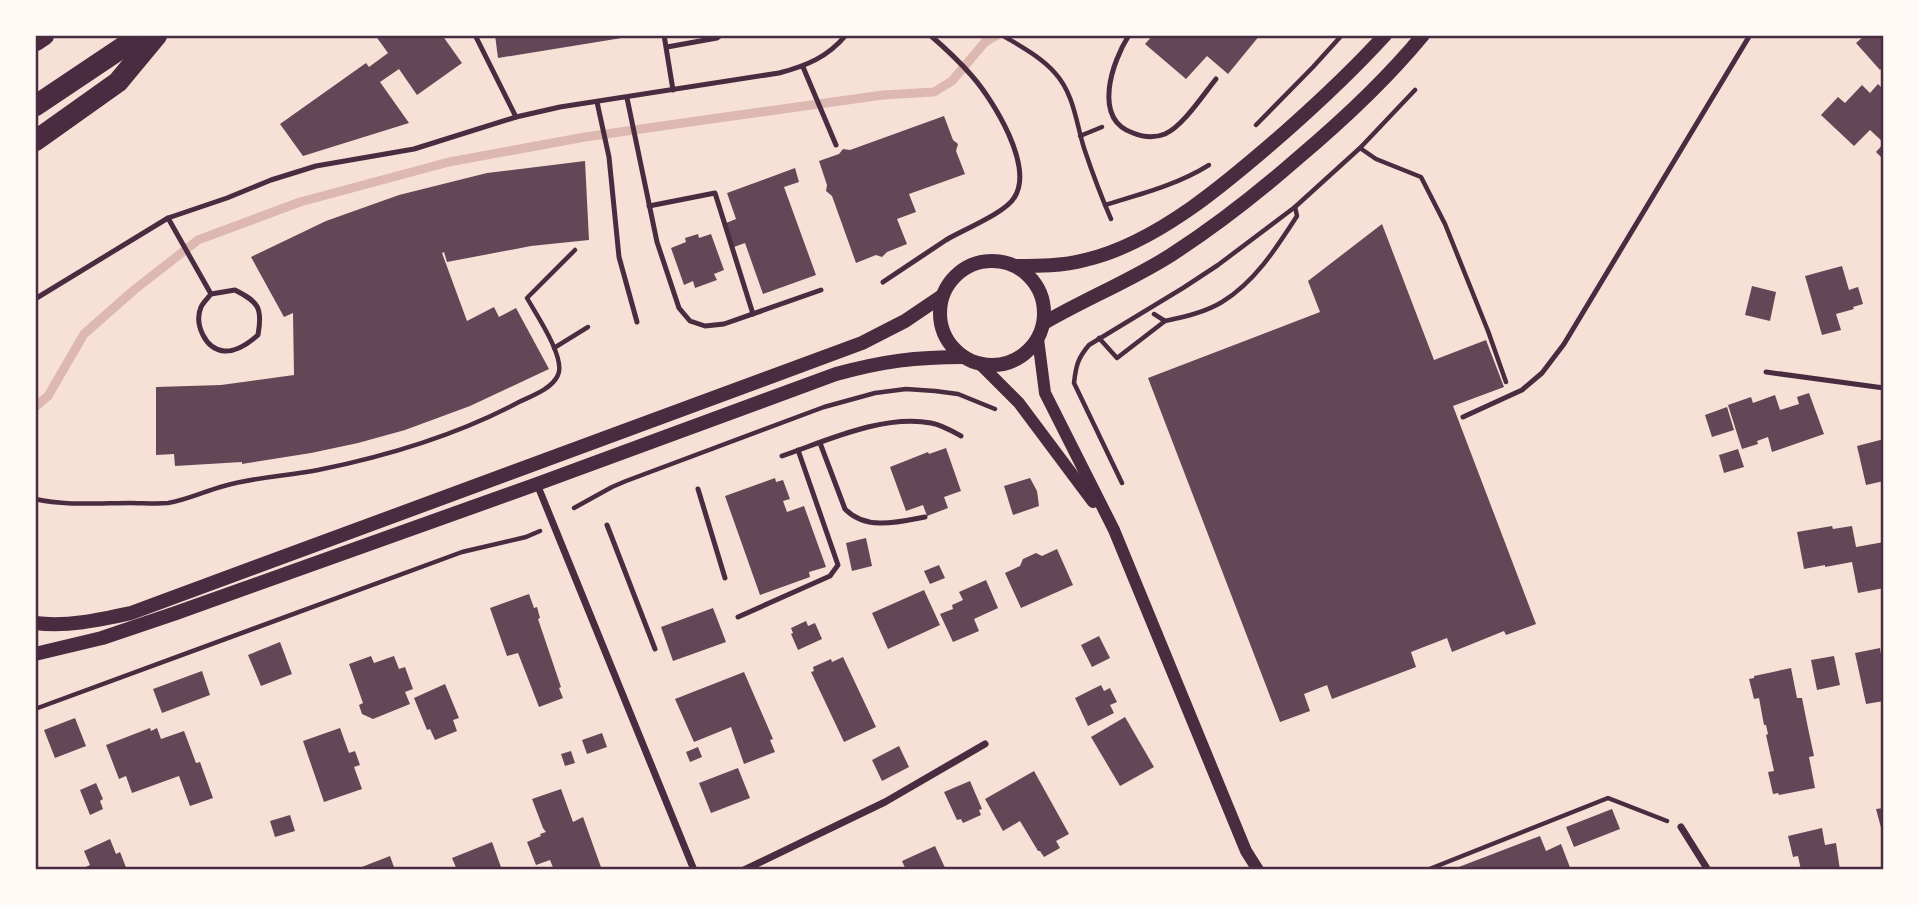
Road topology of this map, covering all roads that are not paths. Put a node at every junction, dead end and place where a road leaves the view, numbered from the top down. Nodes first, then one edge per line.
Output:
1 (44, 35) edge
2 (141, 35) edge
3 (157, 35) edge
4 (475, 35) edge
5 (664, 35) edge
6 (721, 35) edge
7 (846, 35) edge
8 (930, 35) edge
9 (1129, 35) edge
10 (1385, 35) edge
11 (1423, 35) edge
12 (1750, 35) edge
13 (35, 41) edge
14 (667, 47) junction
15 (803, 67) junction
16 (1216, 79) dead end
17 (673, 90) junction
18 (627, 98) junction
19 (597, 102) junction
20 (35, 106) edge
21 (516, 117) junction
22 (35, 141) edge
23 (836, 145) dead end
24 (649, 206) junction
25 (169, 218) junction
26 (1016, 265) junction
27 (883, 282) dead end
28 (821, 290) dead end
29 (211, 294) junction
30 (942, 296) junction
31 (35, 299) edge
32 (753, 314) junction
33 (637, 323) dead end
34 (1044, 323) junction
35 (1038, 339) junction
36 (964, 357) junction
37 (980, 364) junction
38 (1766, 372) dead end
39 (1884, 388) edge
40 (1463, 416) dead end
41 (961, 436) dead end
42 (820, 443) junction
43 (798, 450) junction
44 (782, 456) dead end
45 (537, 484) junction
46 (698, 489) dead end
47 (925, 517) dead end
48 (607, 525) dead end
49 (1114, 530) junction
50 (725, 578) dead end
51 (738, 617) dead end
52 (35, 623) edge
53 (655, 649) dead end
54 (35, 654) edge
55 (985, 744) dead end
56 (1681, 827) road end
57 (694, 870) edge
58 (744, 870) edge
59 (1258, 870) edge
60 (1708, 870) edge

1 - 13 highway
2 - 20 highway
3 - 22 highway
4 - 21 lane
5 - 14 lane
6 - 14 lane
7 - 15 lane
8 - 27 lane
9 - 16 lane
10 - 26 main road
11 - 34 main road
12 - 40 lane
14 - 17 lane
15 - 17 lane
15 - 23 lane
17 - 18 lane
18 - 19 lane
18 - 24 lane
19 - 21 lane
19 - 33 lane
21 - 25 lane
24 - 32 lane
24 - 32 lane
25 - 29 lane
25 - 31 lane
26 - 30 main road
26 - 34 main road
28 - 32 lane
29 - 29 lane
30 - 36 main road
30 - 52 main road
34 - 35 main road
35 - 37 main road
35 - 49 street
36 - 37 main road
36 - 45 main road
37 - 49 street
38 - 39 lane
41 - 42 lane
42 - 43 lane
42 - 47 lane
43 - 44 lane
43 - 51 lane
45 - 54 main road
45 - 57 street
46 - 50 lane
48 - 53 lane
49 - 59 street
55 - 58 street
56 - 60 street

